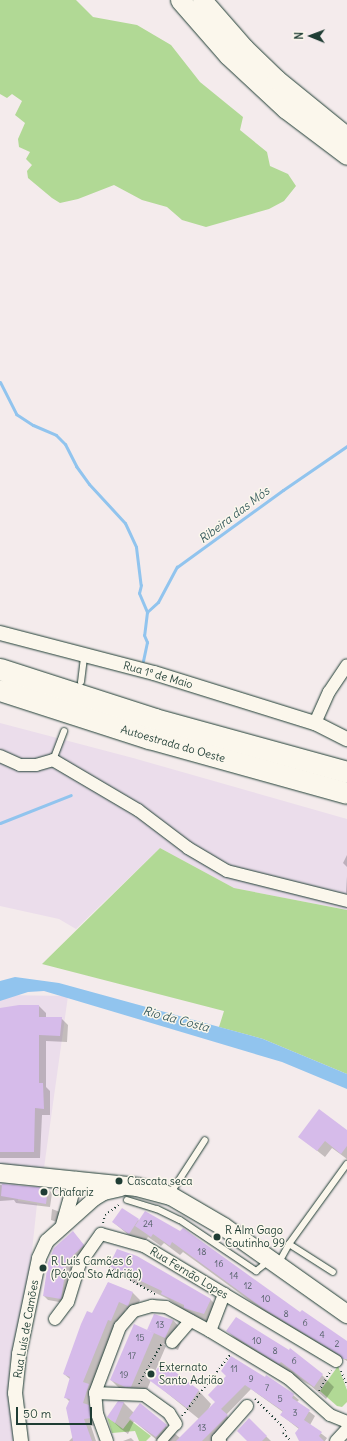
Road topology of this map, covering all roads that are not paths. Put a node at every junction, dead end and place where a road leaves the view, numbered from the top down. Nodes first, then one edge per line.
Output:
1 (180, 0) edge
2 (202, 0) edge
3 (347, 137) edge
4 (347, 155) edge
5 (0, 633) edge
6 (84, 656) junction
7 (347, 666) edge
8 (0, 669) edge
9 (81, 682) dead end
10 (0, 690) edge
11 (315, 723) junction
12 (64, 731) dead end
13 (347, 739) edge
14 (0, 756) edge
15 (53, 760) junction
16 (347, 772) edge
17 (347, 793) edge
18 (347, 901) edge
19 (205, 1140) dead end
20 (347, 1164) edge
21 (0, 1173) edge
22 (56, 1177) junction
23 (76, 1178) junction
24 (132, 1193) junction
25 (169, 1196) junction
26 (69, 1199) junction
27 (82, 1212) junction
28 (63, 1226) junction
29 (289, 1244) junction
30 (274, 1263) junction
31 (333, 1272) dead end
32 (224, 1294) junction
33 (347, 1314) edge
34 (55, 1319) dead end
35 (190, 1321) junction
36 (210, 1331) junction
37 (167, 1342) road end
38 (336, 1361) road end
39 (95, 1393) junction
40 (247, 1406) dead end
41 (347, 1422) edge
42 (176, 1424) joint
43 (347, 1429) edge
44 (21, 1441) edge
45 (107, 1441) edge
46 (161, 1441) edge
47 (220, 1441) edge
48 (336, 1441) edge

1 - 4 highway
2 - 3 highway
5 - 6 street, Rua 1º de Maio
6 - 9 lane
6 - 11 street, Rua 1º de Maio
7 - 11 street
8 - 16 highway, Autoestrada do Oeste
10 - 17 highway, Autoestrada do Oeste
11 - 13 street, Rua 1º de Maio
12 - 15 lane
14 - 15 street
15 - 18 street
19 - 25 lane
20 - 29 lane
21 - 22 main road
22 - 23 main road
22 - 26 street
23 - 24 main road
23 - 26 street
23 - 27 street
24 - 25 main road
24 - 27 street, Rua Luís de Camões
24 - 30 lane
25 - 30 main road
26 - 28 street
27 - 28 street, Rua Luís de Camões
28 - 44 street, Rua Luís de Camões
29 - 30 lane
29 - 31 lane
30 - 33 main road
32 - 34 street, Rua Fernão Lopes
32 - 36 street
32 - 38 street, Rua Fernão Lopes
35 - 36 street
35 - 37 street
35 - 39 street
36 - 41 street
39 - 42 street
39 - 45 street
40 - 47 street
42 - 46 street
43 - 48 street

